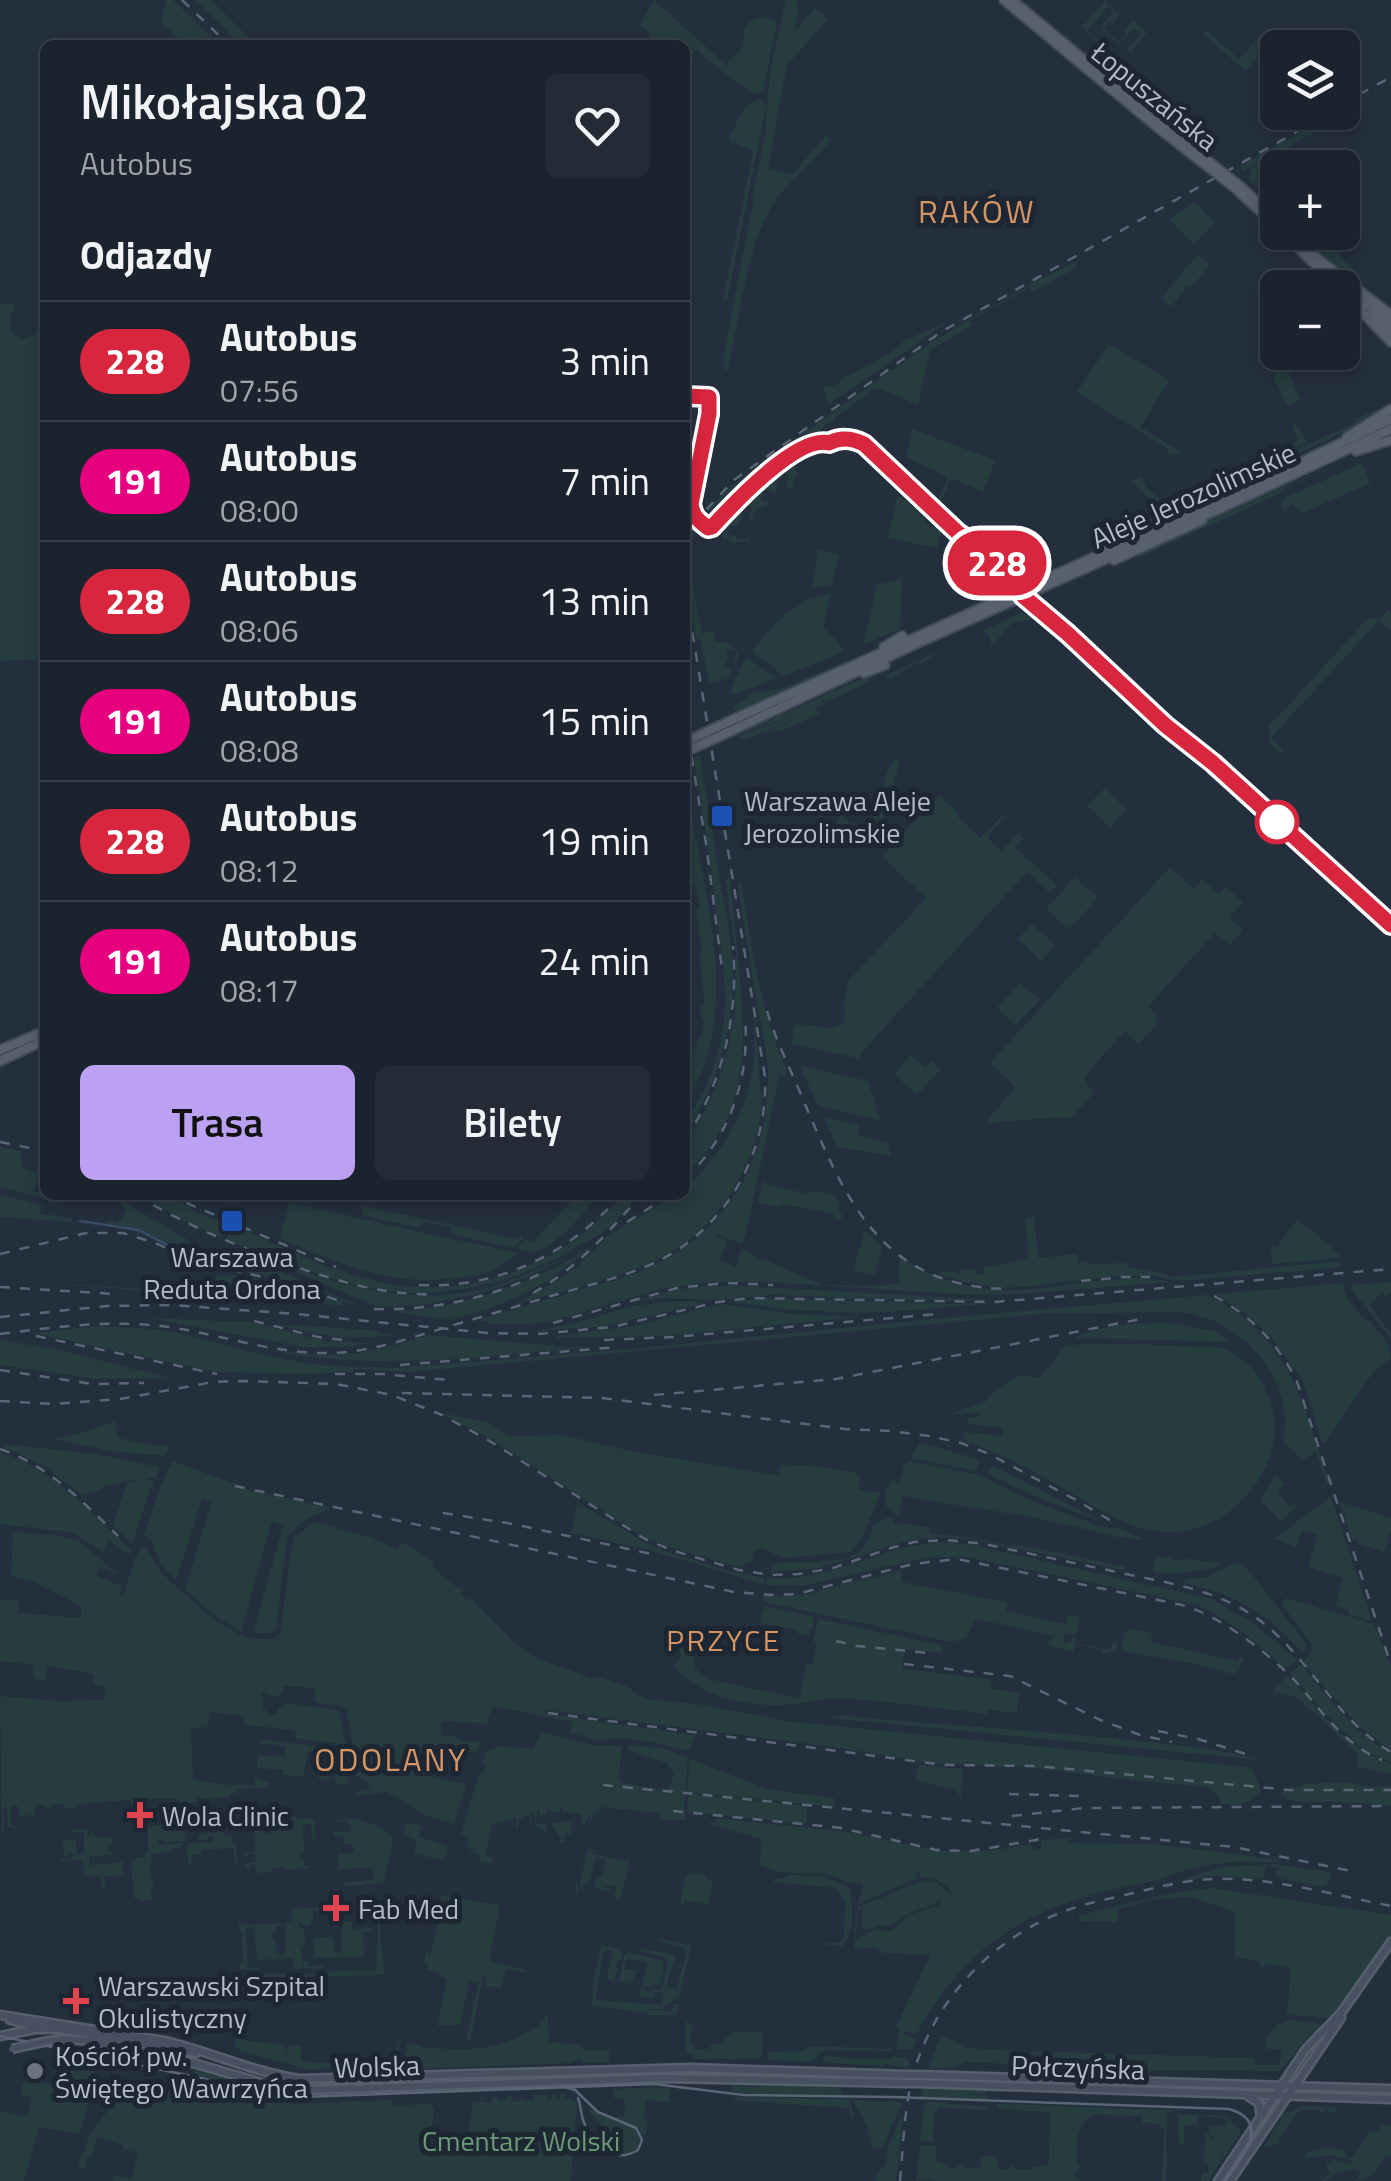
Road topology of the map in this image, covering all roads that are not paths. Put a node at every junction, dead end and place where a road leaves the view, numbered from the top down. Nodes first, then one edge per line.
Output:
1 (1004, 0) edge
2 (1012, 0) edge
3 (1158, 125) junction
4 (1260, 210) edge
5 (1303, 250) edge
6 (1309, 250) edge
7 (1318, 259) junction
8 (1322, 270) edge
9 (1360, 309) edge
10 (1360, 310) edge
11 (1391, 315) edge
12 (1391, 324) edge
13 (1391, 332) edge
14 (1391, 342) edge
15 (1391, 409) edge
16 (1391, 420) edge
17 (1391, 430) edge
18 (1391, 440) edge
19 (1339, 450) junction
20 (1106, 554) junction
21 (965, 618) junction
22 (902, 636) dead end
23 (859, 662) junction
24 (879, 670) dead end
25 (846, 678) junction
26 (732, 725) junction
27 (690, 740) edge
28 (690, 749) edge
29 (40, 1033) edge
30 (40, 1042) edge
31 (0, 1050) edge
32 (0, 1060) edge
33 (1391, 1942) edge
34 (1352, 2000) junction
35 (0, 2017) edge
36 (48, 2028) junction
37 (0, 2036) edge
38 (0, 2052) edge
39 (202, 2053) junction
40 (763, 2074) junction
41 (919, 2079) junction
42 (1199, 2084) junction
43 (1282, 2085) junction
44 (1296, 2085) junction
45 (1391, 2089) edge
46 (1198, 2094) junction
47 (1243, 2094) junction
48 (1276, 2095) junction
49 (1288, 2096) junction
50 (1391, 2099) edge
51 (1261, 2118) junction
52 (1218, 2181) edge
53 (1230, 2181) edge

1 - 3 main road, Łopuszańska
2 - 3 main road, Łopuszańska
3 - 4 main road, Łopuszańska, bridge
5 - 8 main road, Łopuszańska
6 - 7 main road
7 - 11 main road
7 - 12 main road
9 - 13 main road
10 - 14 main road, Łopuszańska
15 - 19 main road
16 - 19 main road, Aleje Jerozolimskie
17 - 19 main road, Aleje Jerozolimskie
18 - 19 main road
19 - 20 main road, Aleje Jerozolimskie
19 - 20 main road, Aleje Jerozolimskie
20 - 21 main road, Aleje Jerozolimskie
21 - 23 main road, Aleje Jerozolimskie
21 - 25 main road, Aleje Jerozolimskie
22 - 23 main road
23 - 26 main road, Aleje Jerozolimskie
24 - 25 main road
25 - 26 main road, Aleje Jerozolimskie
26 - 27 main road, Aleje Jerozolimskie, bridge
26 - 28 main road, Aleje Jerozolimskie, bridge
29 - 31 main road
30 - 32 main road
33 - 34 main road
34 - 43 main road
34 - 44 main road
35 - 36 main road
35 - 39 main road, Wolska
36 - 37 main road, Wolska
36 - 39 main road, Wolska
38 - 40 main road, Wolska, bridge
39 - 40 main road, Wolska
40 - 41 main road, Połczyńska, bridge
41 - 42 main road, Połczyńska
41 - 46 main road, Połczyńska
42 - 43 main road, Połczyńska
42 - 46 main road
43 - 44 main road, Połczyńska
43 - 48 main road
44 - 45 main road, Połczyńska
44 - 49 main road
46 - 47 main road, Połczyńska
47 - 48 main road, Połczyńska
47 - 51 main road
48 - 49 main road, Połczyńska
48 - 51 main road
49 - 50 main road, Połczyńska
49 - 53 main road
51 - 52 main road

